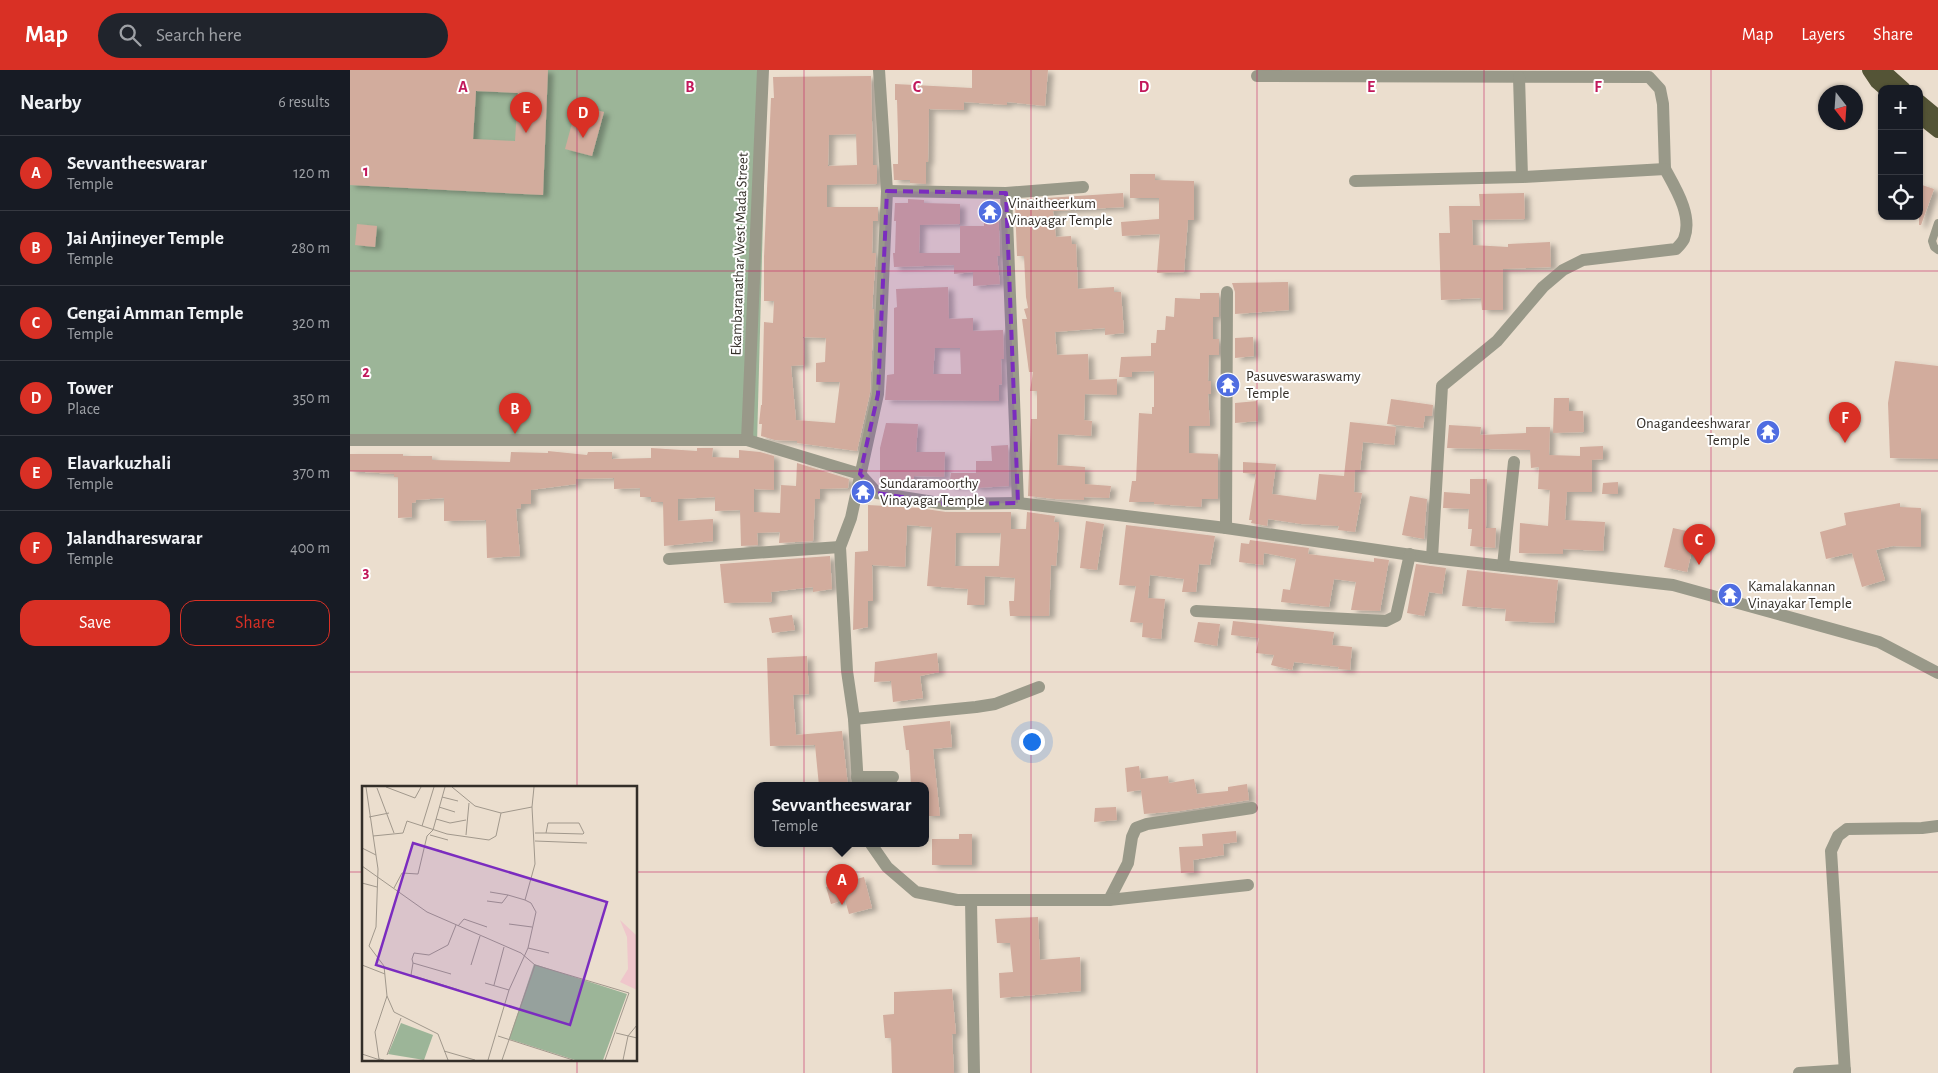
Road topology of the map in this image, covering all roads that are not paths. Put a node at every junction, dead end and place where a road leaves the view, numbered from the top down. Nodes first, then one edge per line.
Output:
1 (763, 70) edge
2 (879, 70) edge
3 (1869, 70) edge
4 (1883, 70) edge
5 (1257, 76) dead end
6 (1519, 77) junction
7 (1880, 85) edge
8 (1900, 85) edge
9 (1923, 104) edge
10 (1938, 117) edge
11 (1923, 119) edge
12 (1938, 131) edge
13 (1665, 169) junction
14 (1522, 177) junction
15 (1356, 181) dead end
16 (1083, 188) dead end
17 (887, 191) junction
18 (1006, 192) junction
19 (1938, 223) edge
20 (1938, 250) edge
21 (1227, 292) dead end
22 (350, 440) edge
23 (748, 440) junction
24 (1514, 462) dead end
25 (860, 474) junction
26 (1018, 503) junction
27 (1226, 528) junction
28 (840, 547) junction
29 (1410, 554) junction
30 (1432, 558) junction
31 (669, 559) dead end
32 (1503, 566) junction
33 (1196, 611) dead end
34 (1938, 672) edge
35 (1039, 686) dead end
36 (854, 719) junction
37 (894, 777) dead end
38 (858, 782) edge
39 (1252, 808) dead end
40 (1938, 826) edge
41 (873, 847) edge
42 (1248, 885) dead end
43 (971, 900) junction
44 (1109, 900) junction
45 (1845, 1072) edge
46 (974, 1073) edge
47 (1799, 1073) edge

1 - 23 street, Ekambaranathar West Mada Street
2 - 17 street
3 - 7 highway
4 - 8 highway
5 - 6 street
6 - 13 street
6 - 14 street
9 - 10 highway
11 - 12 highway
13 - 14 street
13 - 30 street
14 - 15 street
16 - 18 street
17 - 18 street
17 - 25 street
18 - 26 street
19 - 20 lane
21 - 27 street
22 - 23 street
23 - 25 street
24 - 32 street
25 - 26 street
25 - 28 street
26 - 27 street
27 - 29 street
28 - 31 street
28 - 36 street
29 - 30 street
29 - 33 street
30 - 32 street
32 - 34 street
35 - 36 street
36 - 38 street
37 - 38 street
39 - 44 street
40 - 45 street
41 - 43 street
42 - 44 street
43 - 44 street
43 - 46 street
45 - 47 street

